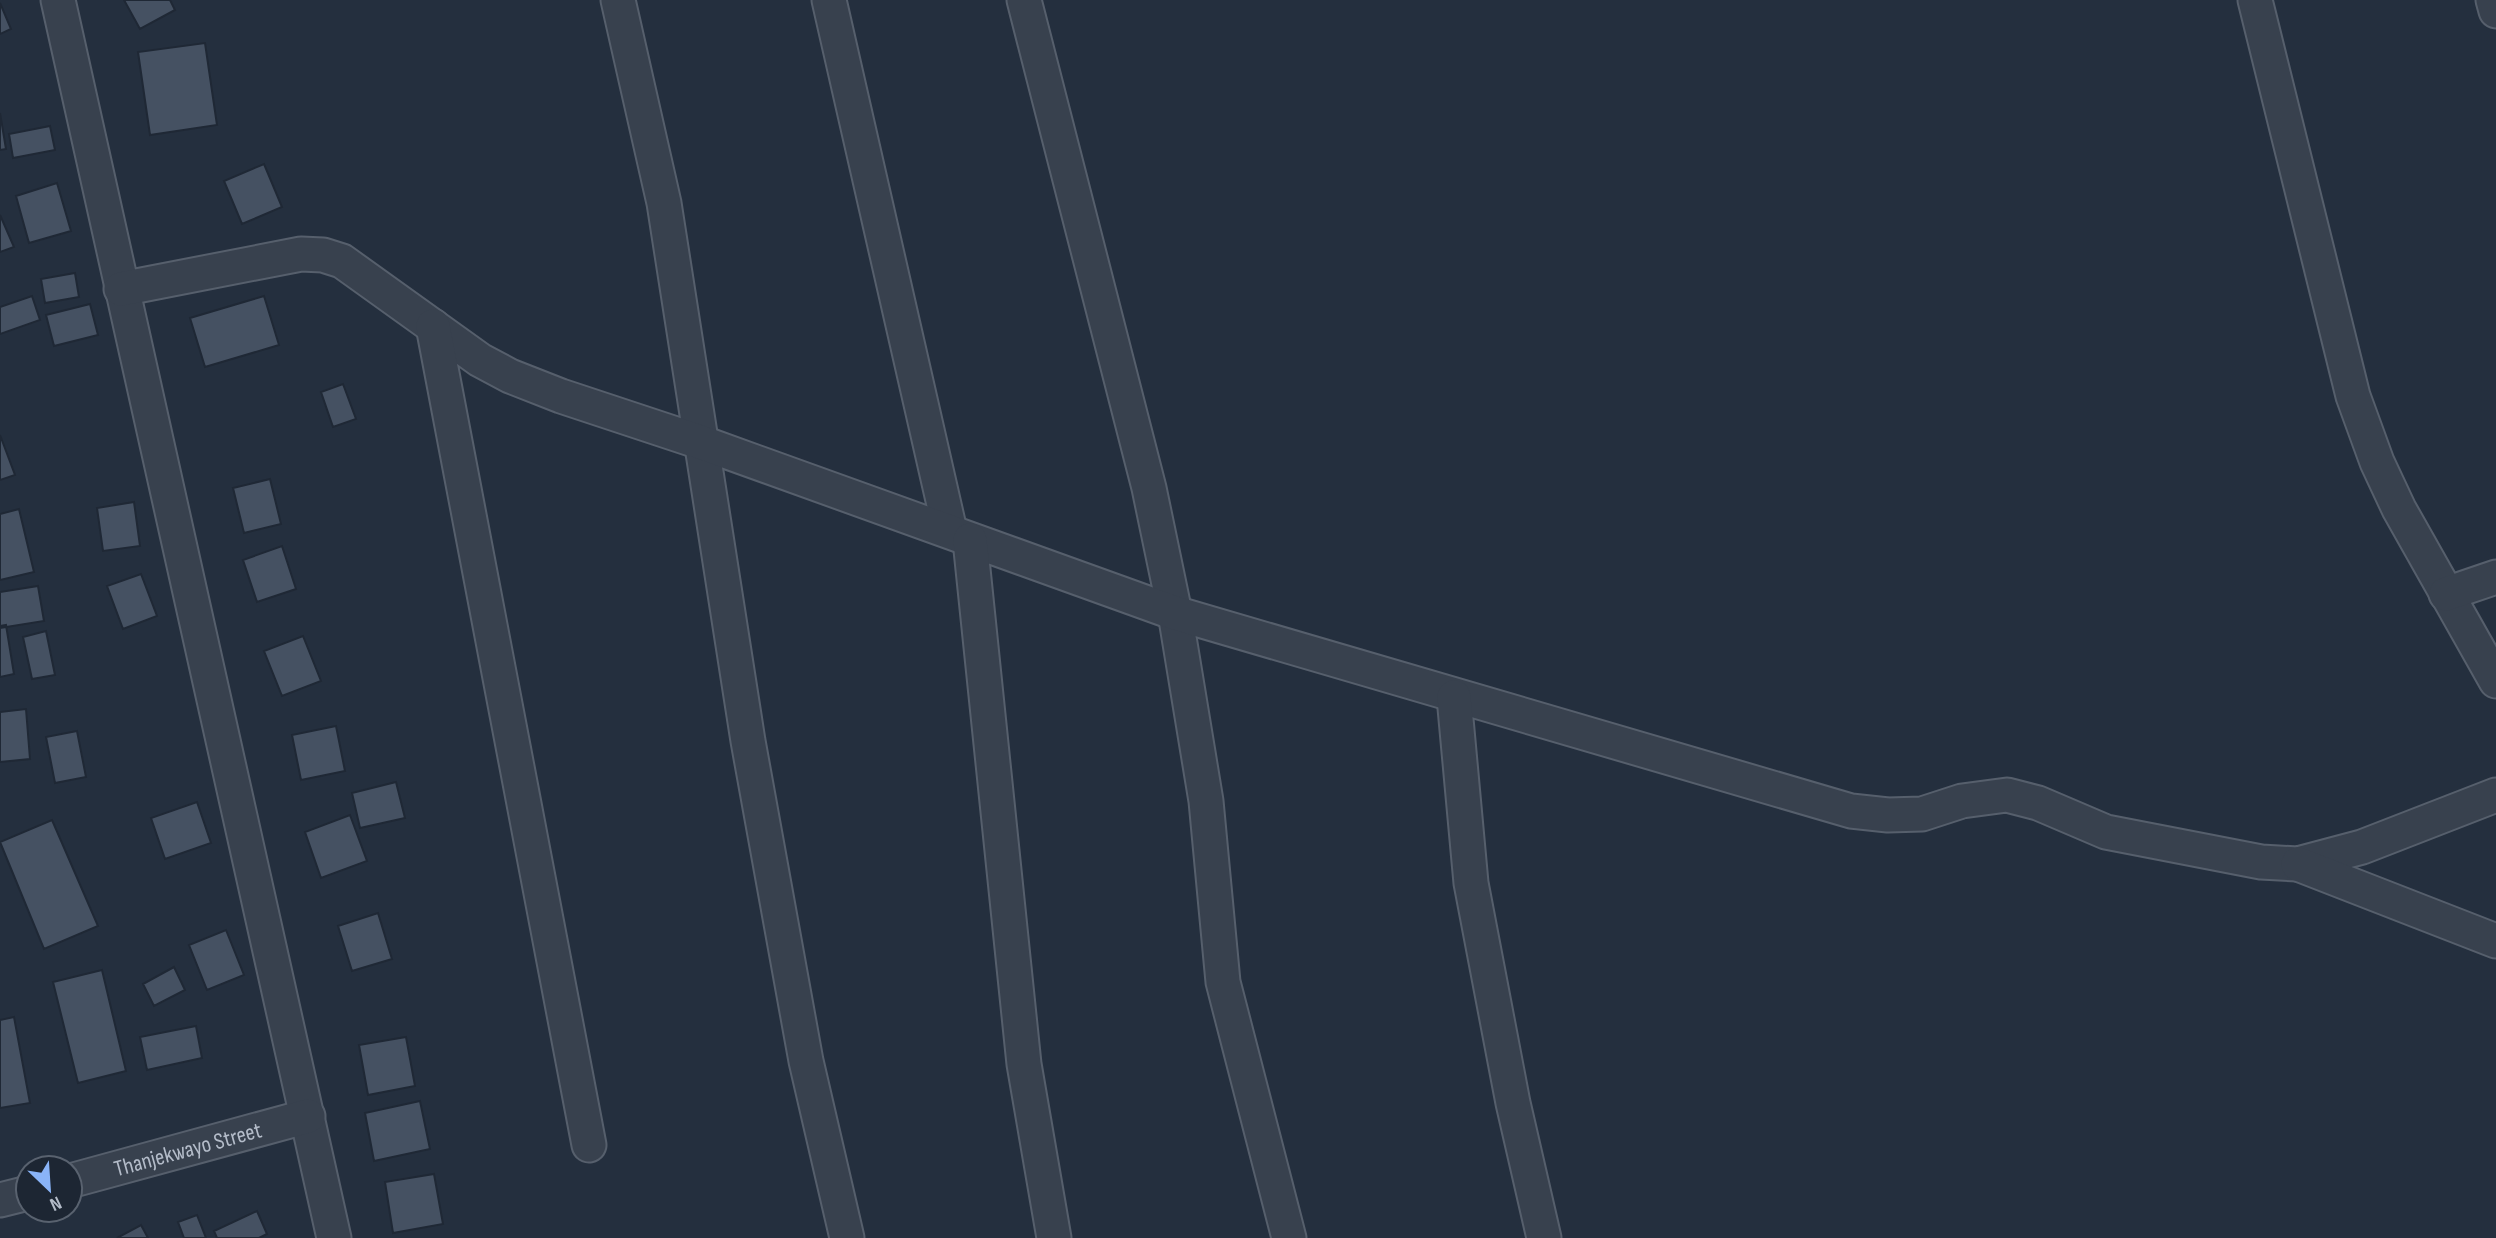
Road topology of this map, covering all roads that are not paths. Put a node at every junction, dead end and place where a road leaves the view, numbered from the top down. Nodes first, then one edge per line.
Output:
1 (58, 0) edge
2 (618, 0) edge
3 (829, 0) edge
4 (1024, 0) edge
5 (2255, 0) edge
6 (2493, 0) edge
7 (2496, 11) edge
8 (121, 289) junction
9 (433, 326) junction
10 (700, 442) junction
11 (960, 536) junction
12 (2496, 577) edge
13 (2446, 594) junction
14 (1175, 612) junction
15 (2496, 681) edge
16 (1454, 696) junction
17 (2496, 795) edge
18 (2298, 864) junction
19 (2496, 941) edge
20 (308, 1116) junction
21 (589, 1145) dead end
22 (84, 1177) edge
23 (1285, 1237) edge
24 (334, 1238) edge
25 (847, 1238) edge
26 (1054, 1238) edge
27 (1544, 1238) edge

1 - 8 street
2 - 10 street
3 - 11 street
4 - 14 street
5 - 13 street
6 - 7 street
8 - 9 street
8 - 20 street
9 - 10 street
9 - 21 street
10 - 11 street
10 - 25 street
11 - 14 street
11 - 26 street
12 - 13 street
13 - 15 street
14 - 16 street
14 - 23 street
16 - 18 street
16 - 27 street
17 - 18 street
18 - 19 street
20 - 22 street, Thanjekwayo Street
20 - 24 street

